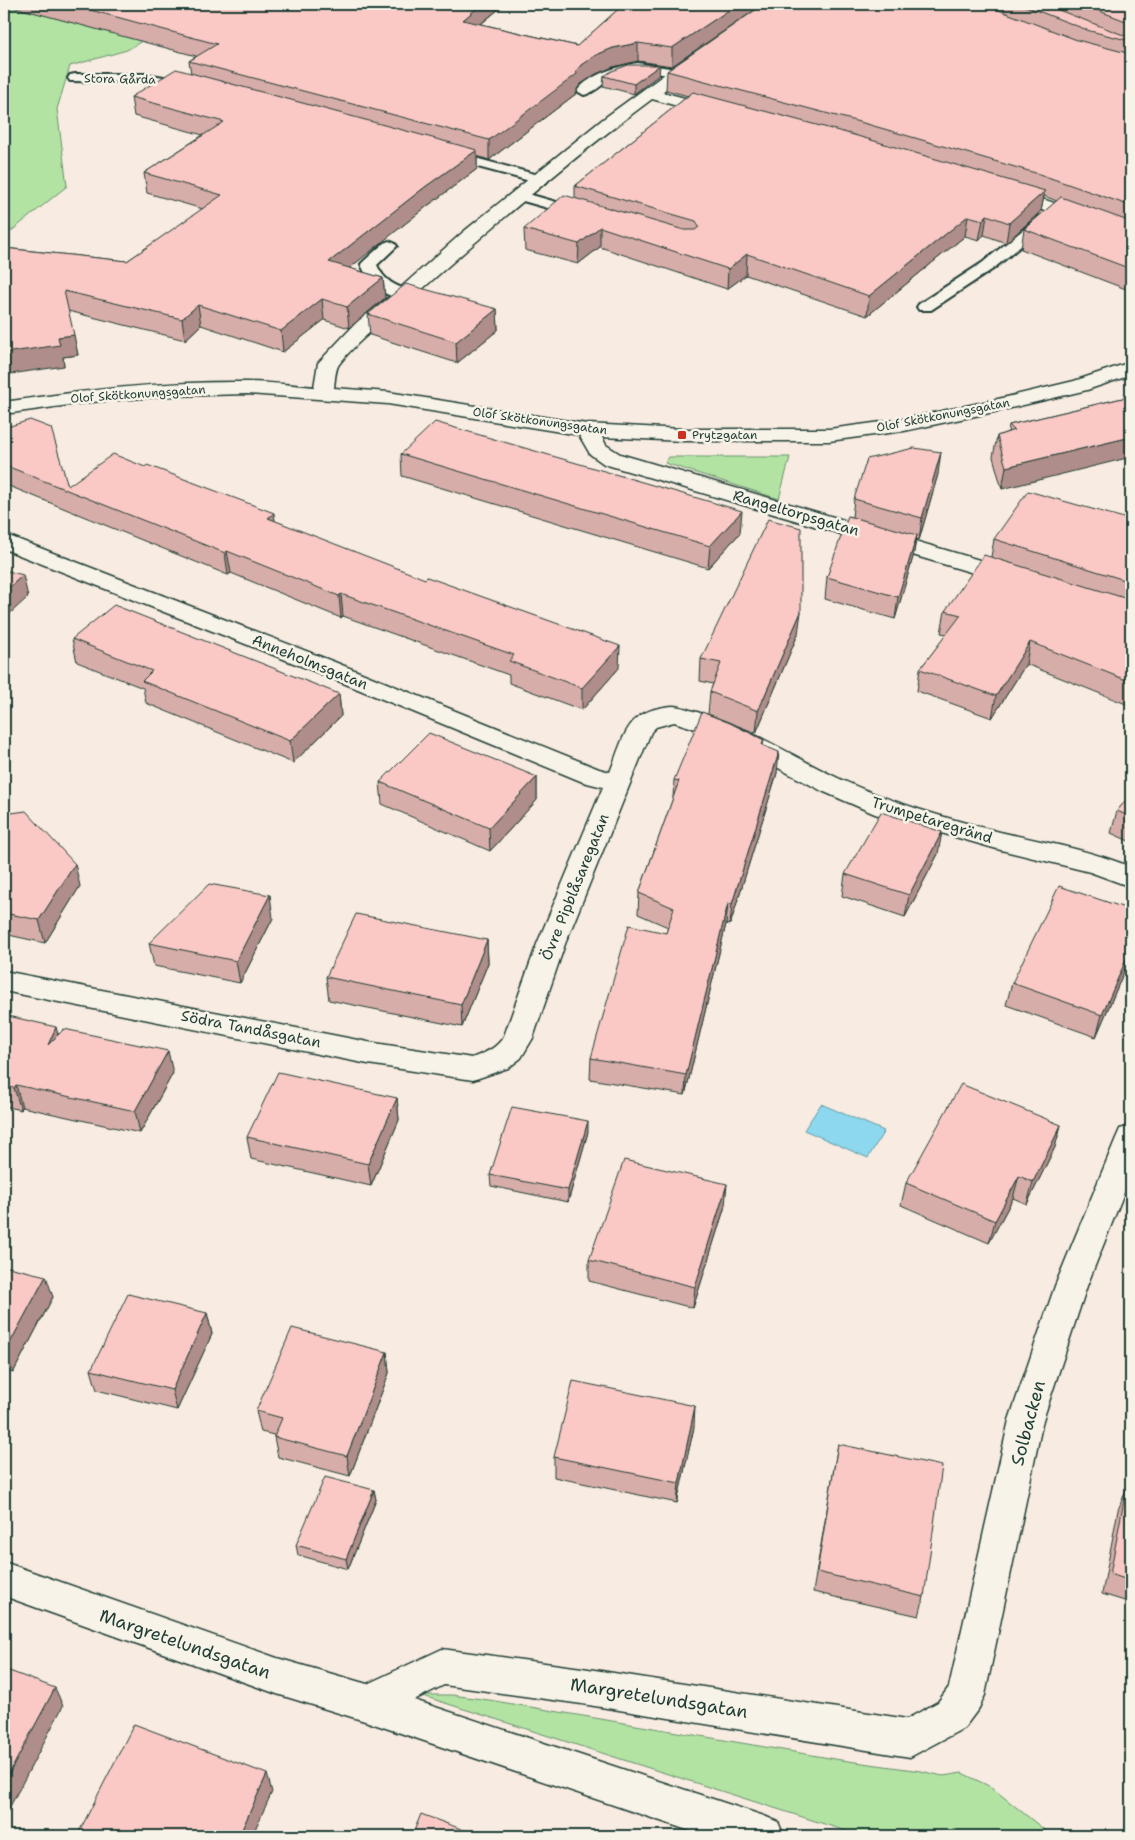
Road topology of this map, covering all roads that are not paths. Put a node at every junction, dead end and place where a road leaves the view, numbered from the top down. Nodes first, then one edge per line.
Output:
1 (710, 49) edge
2 (677, 73) junction
3 (75, 78) dead end
4 (204, 89) edge
5 (584, 92) dead end
6 (649, 93) junction
7 (736, 116) edge
8 (435, 151) edge
9 (541, 180) junction
10 (993, 188) edge
11 (521, 196) junction
12 (1056, 208) junction
13 (596, 218) edge
14 (1131, 234) edge
15 (389, 246) dead end
16 (405, 294) junction
17 (925, 306) dead end
18 (1131, 368) edge
19 (323, 393) junction
20 (4, 408) edge
21 (587, 430) junction
22 (4, 540) edge
23 (1030, 583) edge
24 (657, 717) joint
25 (617, 782) junction
26 (1131, 878) edge
27 (4, 981) edge
28 (498, 1060) joint
29 (1131, 1138) edge
30 (4, 1579) edge
31 (368, 1703) junction
32 (951, 1715) joint
33 (764, 1836) edge

1 - 2 street
2 - 5 lane
2 - 6 street
3 - 4 lane, Stora Gårda
6 - 7 street
6 - 9 street
8 - 9 lane
9 - 11 street
10 - 12 street
11 - 13 lane
11 - 16 street
12 - 14 street
12 - 17 lane
15 - 16 lane
16 - 19 street
18 - 21 street, Olof Skötkonungsgatan
19 - 20 street, Olof Skötkonungsgatan
19 - 21 street, Olof Skötkonungsgatan
21 - 23 street, Rangeltorpsgatan
22 - 25 street, Anneholmsgatan
24 - 25 street, Övre Pipblåsaregatan
24 - 26 street, Trumpetaregränd
25 - 28 street, Övre Pipblåsaregatan
27 - 28 street, Södra Tandåsgatan
29 - 32 street, Solbacken
30 - 31 street, Margretelundsgatan
31 - 32 street, Margretelundsgatan
31 - 33 street, Margretelundsgatan

